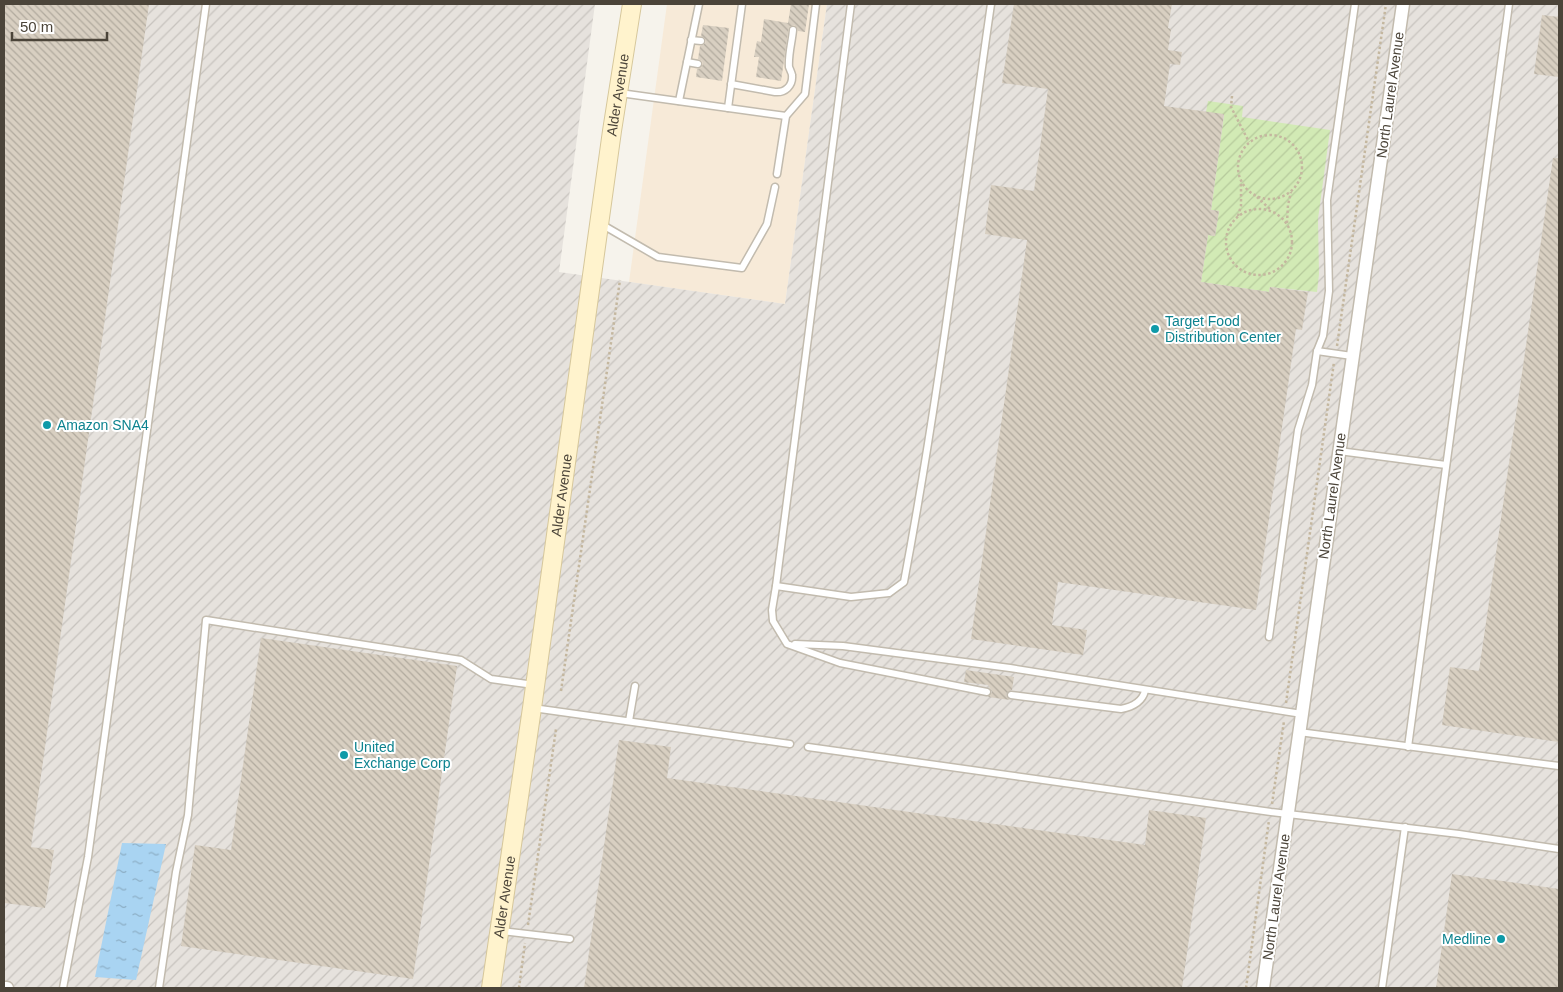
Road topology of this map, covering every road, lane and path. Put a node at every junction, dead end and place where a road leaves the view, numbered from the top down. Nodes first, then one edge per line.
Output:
1 (206, 4) edge
2 (632, 4) edge
3 (699, 4) edge
4 (742, 4) edge
5 (816, 4) edge
6 (850, 4) edge
7 (990, 4) edge
8 (1355, 4) edge
9 (1386, 4) edge
10 (1403, 4) edge
11 (1509, 4) edge
12 (793, 30) dead end
13 (691, 40) junction
14 (701, 41) dead end
15 (727, 45) dead end
16 (736, 46) junction
17 (687, 62) junction
18 (698, 64) dead end
19 (724, 68) dead end
20 (733, 69) junction
21 (731, 84) junction
22 (618, 93) junction
23 (1232, 96) dead end
24 (679, 101) junction
25 (728, 108) junction
26 (786, 116) junction
27 (1250, 142) junction
28 (777, 174) dead end
29 (1241, 181) junction
30 (775, 187) dead end
31 (1292, 190) junction
32 (1252, 193) junction
33 (1276, 214) junction
34 (1238, 217) junction
35 (599, 223) junction
36 (1287, 225) junction
37 (620, 280) dead end
38 (1317, 351) junction
39 (1336, 354) junction
40 (1352, 356) junction
41 (1339, 450) junction
42 (1446, 465) junction
43 (776, 586) junction
44 (1269, 637) dead end
45 (787, 644) junction
46 (535, 685) junction
47 (635, 686) dead end
48 (561, 691) dead end
49 (1145, 691) junction
50 (987, 692) dead end
51 (1011, 695) dead end
52 (532, 708) junction
53 (1285, 711) junction
54 (1302, 714) junction
55 (630, 721) junction
56 (556, 730) dead end
57 (1299, 732) junction
58 (790, 744) dead end
59 (1408, 746) junction
60 (808, 748) dead end
61 (1559, 766) edge
62 (1270, 812) junction
63 (1288, 814) junction
64 (1405, 827) junction
65 (1559, 849) edge
66 (500, 931) junction
67 (527, 933) junction
68 (570, 939) dead end
69 (63, 988) edge
70 (159, 988) edge
71 (491, 988) edge
72 (519, 988) edge
73 (1246, 988) edge
74 (1263, 988) edge
75 (1382, 988) edge

1 - 69 lane
2 - 22 main road, Alder Avenue
3 - 13 lane
4 - 16 lane
5 - 26 lane
6 - 43 lane
7 - 43 lane
8 - 38 lane
9 - 39 path
10 - 40 street, North Laurel Avenue
11 - 42 lane
12 - 21 lane
13 - 14 lane
13 - 17 lane
15 - 16 lane
16 - 20 lane
17 - 18 lane
17 - 24 lane
19 - 20 lane
20 - 21 lane
21 - 25 lane
22 - 24 lane
22 - 35 main road, Alder Avenue
23 - 27 path
24 - 25 lane
25 - 26 lane
26 - 28 lane
27 - 29 path
27 - 31 path
29 - 32 path
29 - 34 path
30 - 35 lane
31 - 32 path
31 - 36 path
32 - 33 path
33 - 34 path
33 - 36 path
34 - 36 path
35 - 46 main road, Alder Avenue
37 - 48 path
38 - 39 lane
38 - 44 lane
39 - 40 lane
39 - 53 path
40 - 41 street, North Laurel Avenue
41 - 42 lane
41 - 54 street, North Laurel Avenue
42 - 59 lane
43 - 45 lane
45 - 49 lane
45 - 50 lane
46 - 52 main road, Alder Avenue
46 - 70 lane
47 - 55 lane
49 - 51 lane
49 - 53 lane
52 - 55 lane
52 - 66 main road, Alder Avenue
53 - 54 lane
53 - 62 path
54 - 57 street, North Laurel Avenue
55 - 58 lane
56 - 67 path
57 - 59 lane
57 - 63 street, North Laurel Avenue
59 - 61 lane
60 - 62 lane
62 - 63 lane
62 - 73 path
63 - 64 lane
63 - 74 street, North Laurel Avenue
64 - 65 lane
64 - 75 lane
66 - 67 lane
66 - 71 main road, Alder Avenue
67 - 68 lane
67 - 72 path

